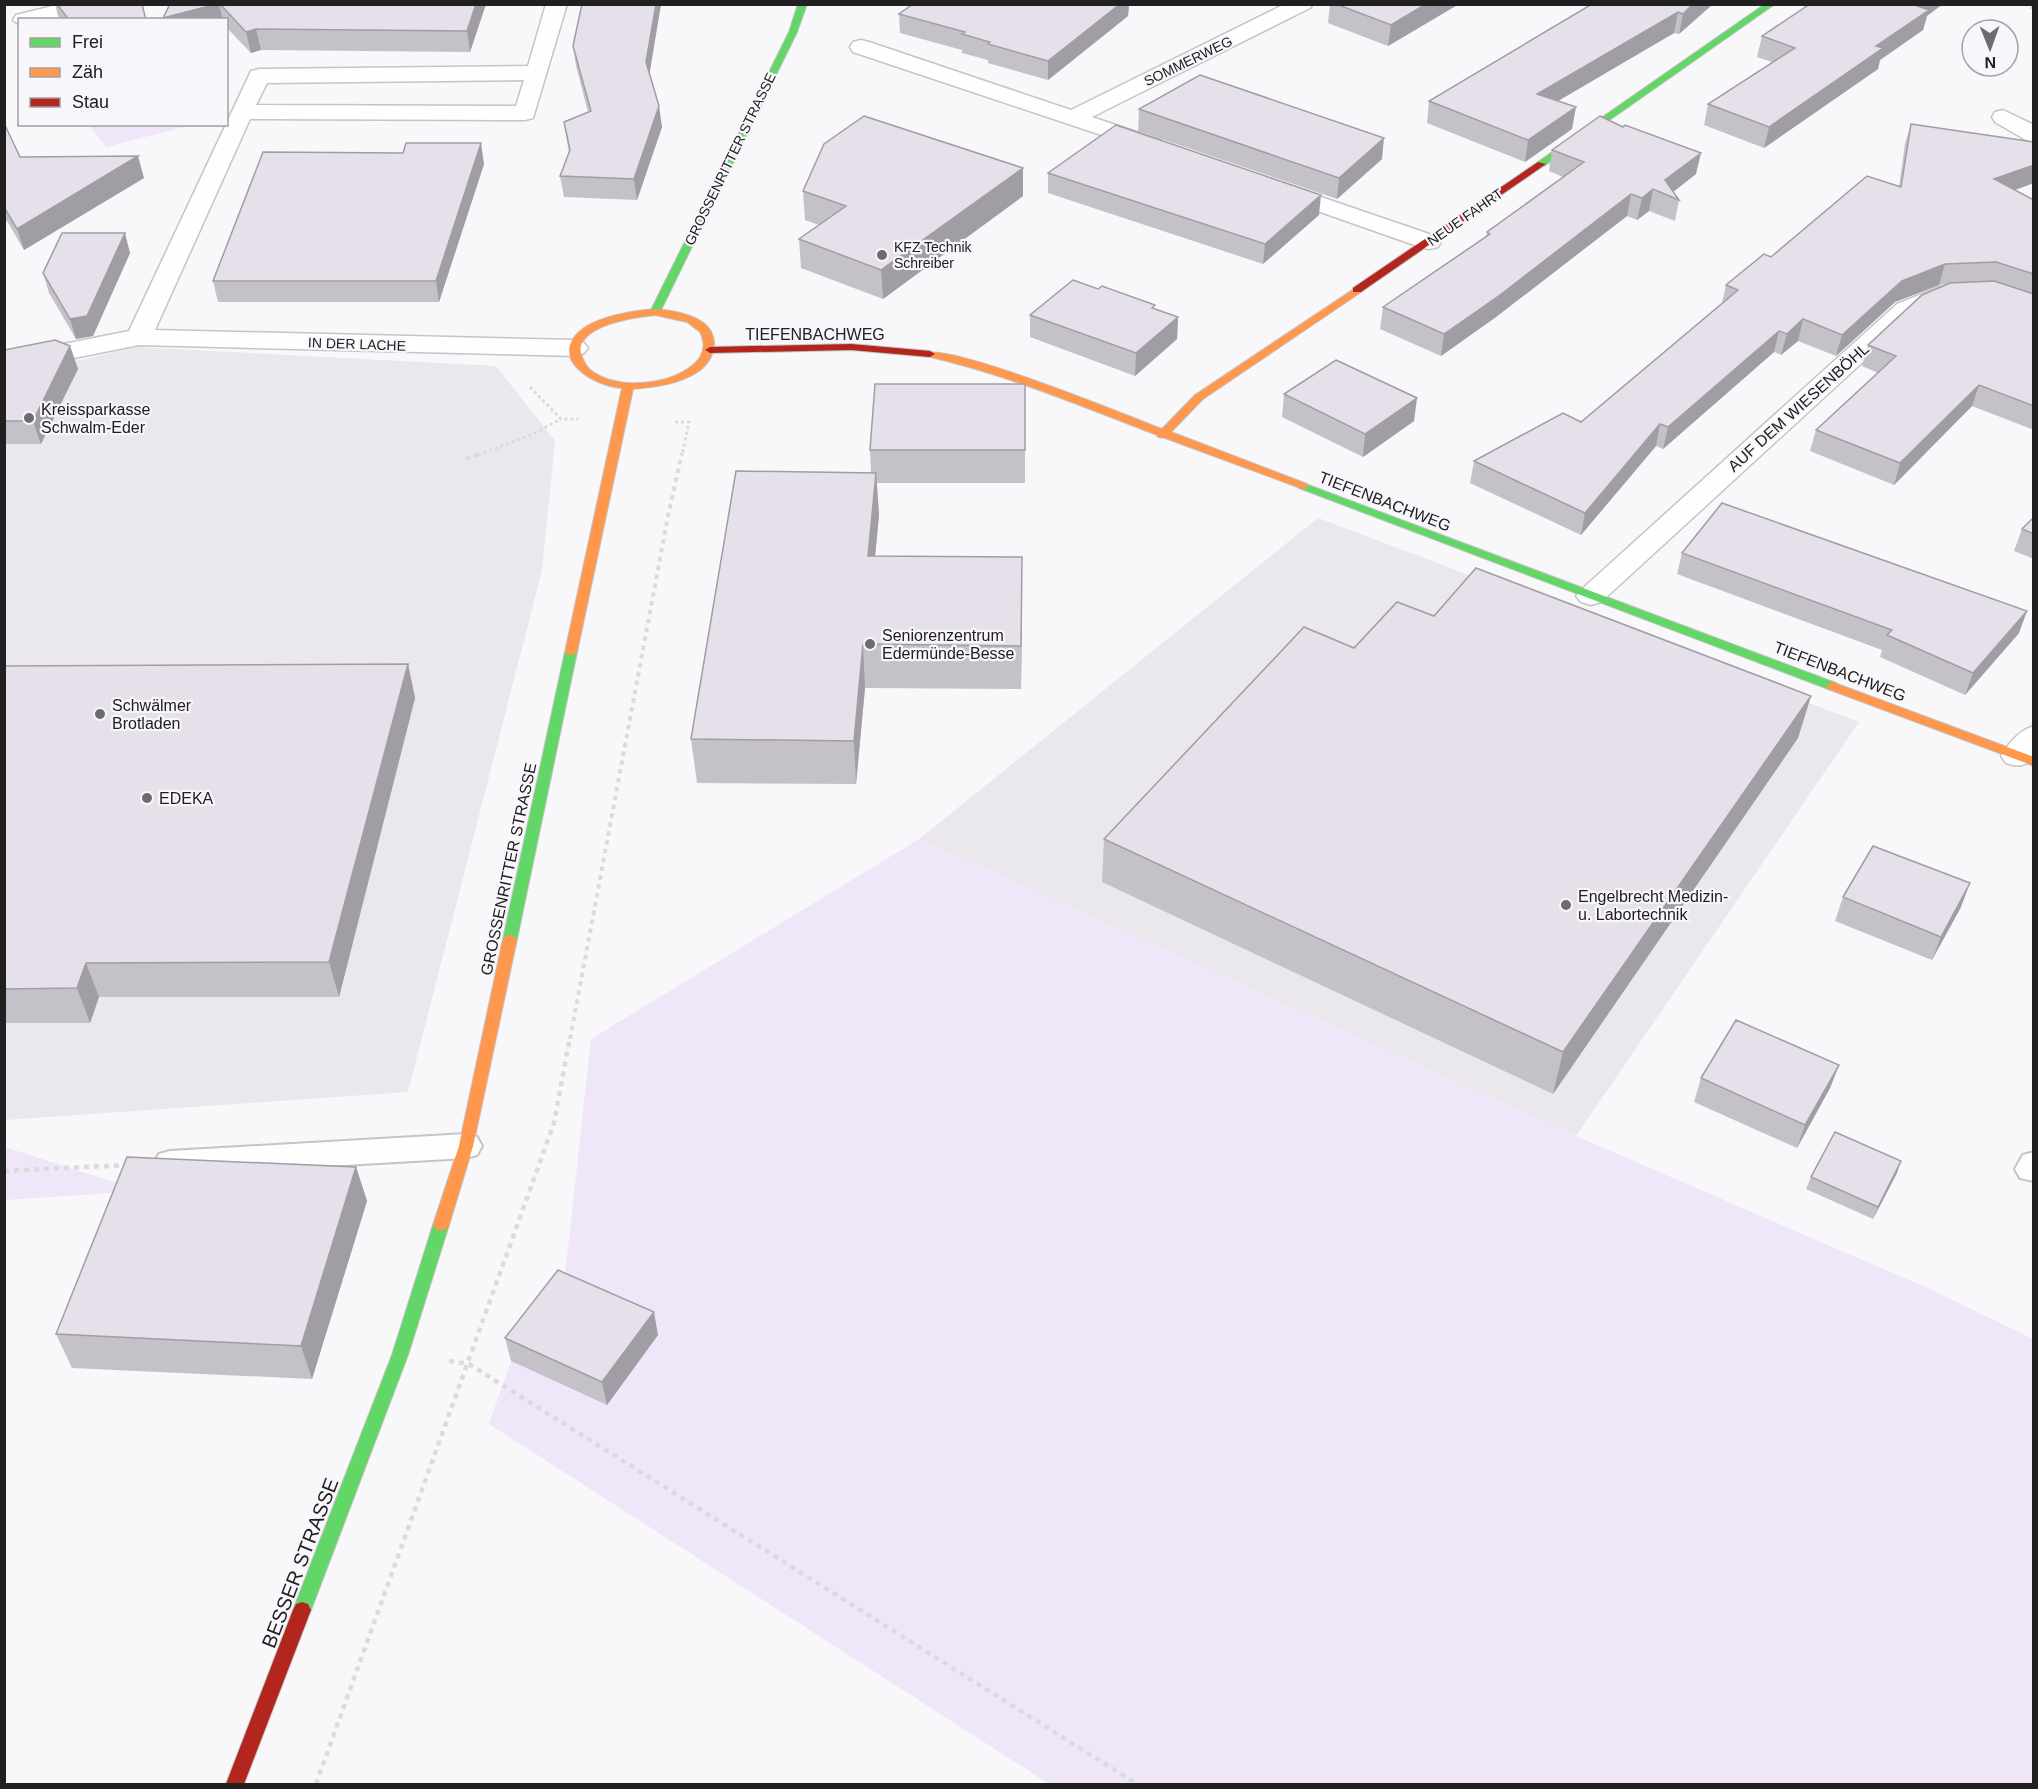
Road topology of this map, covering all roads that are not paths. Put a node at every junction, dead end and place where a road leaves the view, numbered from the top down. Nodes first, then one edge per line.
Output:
1 (89, 4) edge
2 (556, 4) edge
3 (803, 4) edge
4 (1303, 4) edge
5 (1771, 4) edge
6 (30, 18) edge
7 (861, 47) dead end
8 (536, 74) junction
9 (243, 112) junction
10 (2002, 117) dead end
11 (1073, 118) junction
12 (2034, 135) edge
13 (1173, 153) edge
14 (1251, 180) edge
15 (1429, 242) junction
16 (2034, 308) edge
17 (655, 312) junction
18 (139, 337) junction
19 (575, 348) junction
20 (710, 350) junction
21 (4, 364) edge
22 (628, 385) junction
23 (1162, 435) junction
24 (1591, 596) junction
25 (2028, 751) edge
26 (466, 1146) junction
27 (165, 1163) edge
28 (400, 1355) joint
29 (235, 1785) edge

1 - 6 street
2 - 8 street
3 - 17 main road, GROSSENRITTER STRASSE
4 - 11 street, SOMMERWEG
5 - 15 main road, NEUE FAHRT
7 - 11 street
8 - 9 street
8 - 9 street
9 - 18 street
10 - 12 street
11 - 13 street
14 - 15 street
15 - 23 main road, NEUE FAHRT
16 - 24 street, AUF DEM WIESENBÖHL
17 - 19 main road
17 - 20 main road
18 - 19 street, IN DER LACHE
18 - 21 street, IN DER LACHE
19 - 22 main road
20 - 22 main road
20 - 23 main road, TIEFENBACHWEG
22 - 26 main road, GROSSENRITTER STRASSE
23 - 24 main road, TIEFENBACHWEG
24 - 25 main road, TIEFENBACHWEG
26 - 27 lane
26 - 28 main road, GROSSENRITTER STRASSE
28 - 29 main road, BESSER STRASSE

